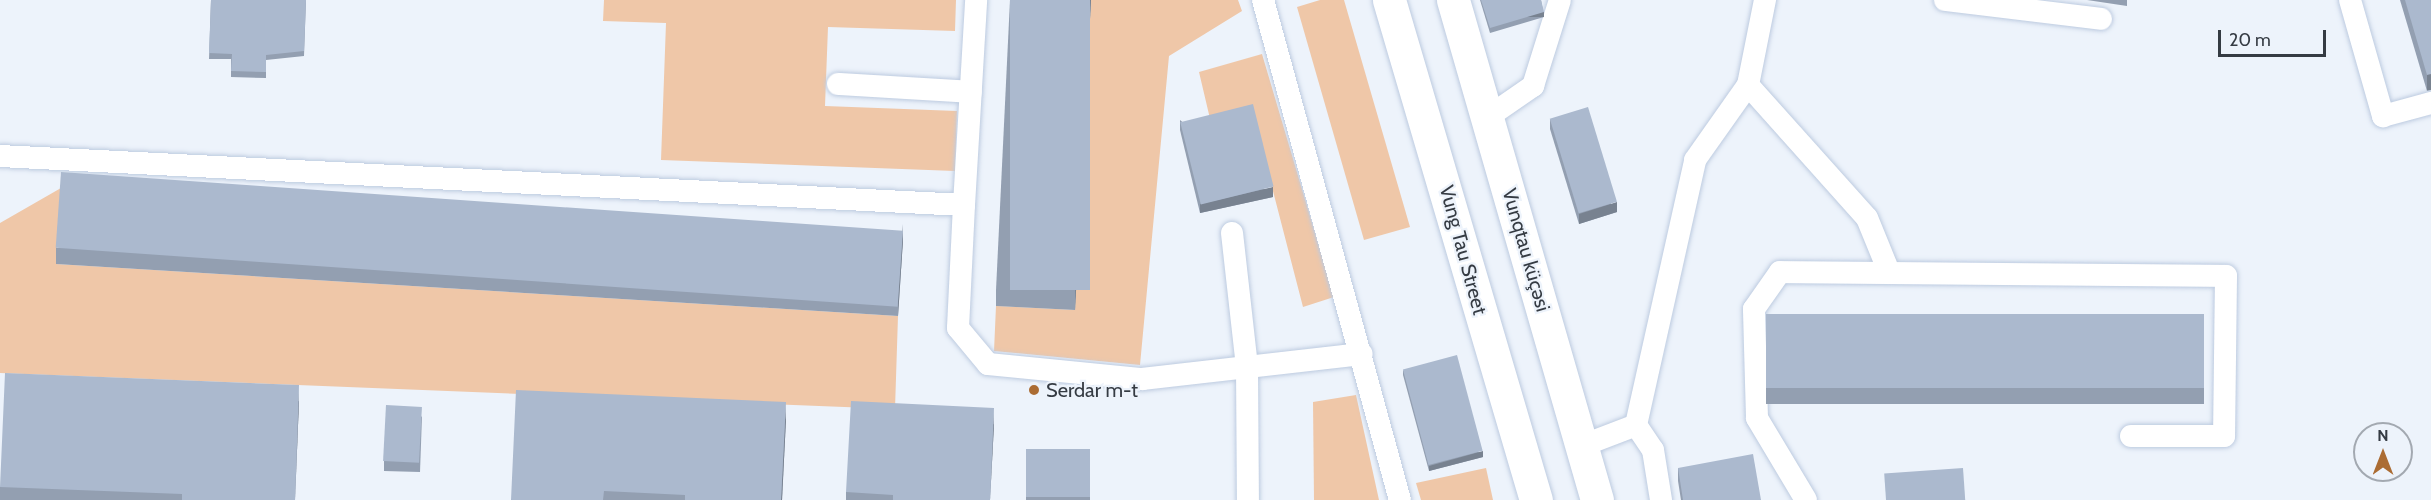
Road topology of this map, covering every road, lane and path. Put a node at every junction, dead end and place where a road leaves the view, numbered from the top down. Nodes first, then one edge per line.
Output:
1 (976, 0) edge
2 (1263, 0) edge
3 (1389, 0) edge
4 (1452, 0) edge
5 (1560, 0) edge
6 (1765, 0) edge
7 (1945, 0) edge
8 (2350, 0) edge
9 (2101, 20) dead end
10 (838, 84) dead end
11 (1748, 85) junction
12 (971, 92) junction
13 (2431, 103) edge
14 (1488, 117) junction
15 (0, 156) edge
16 (964, 205) junction
17 (1232, 233) dead end
18 (1889, 272) junction
19 (1362, 354) junction
20 (1247, 367) junction
21 (1636, 425) junction
22 (2131, 436) dead end
23 (1584, 445) junction
24 (1248, 500) edge
25 (1400, 500) edge
26 (1536, 500) edge
27 (1597, 500) edge
28 (1662, 500) edge
29 (1806, 500) edge

1 - 12 lane
2 - 19 lane
3 - 26 main road, Vung Tau Street
4 - 14 main road, Vunqtau küçəsi
5 - 14 lane
6 - 11 lane
7 - 9 lane
8 - 13 lane
10 - 12 lane
11 - 18 lane
11 - 21 lane
12 - 16 lane
14 - 23 main road, Vunqtau küçəsi
15 - 16 lane
16 - 20 lane
17 - 20 lane
18 - 22 lane
18 - 29 lane
19 - 20 lane
19 - 25 lane
20 - 24 lane
21 - 23 lane
21 - 28 lane
23 - 27 main road, Vunqtau küçəsi

